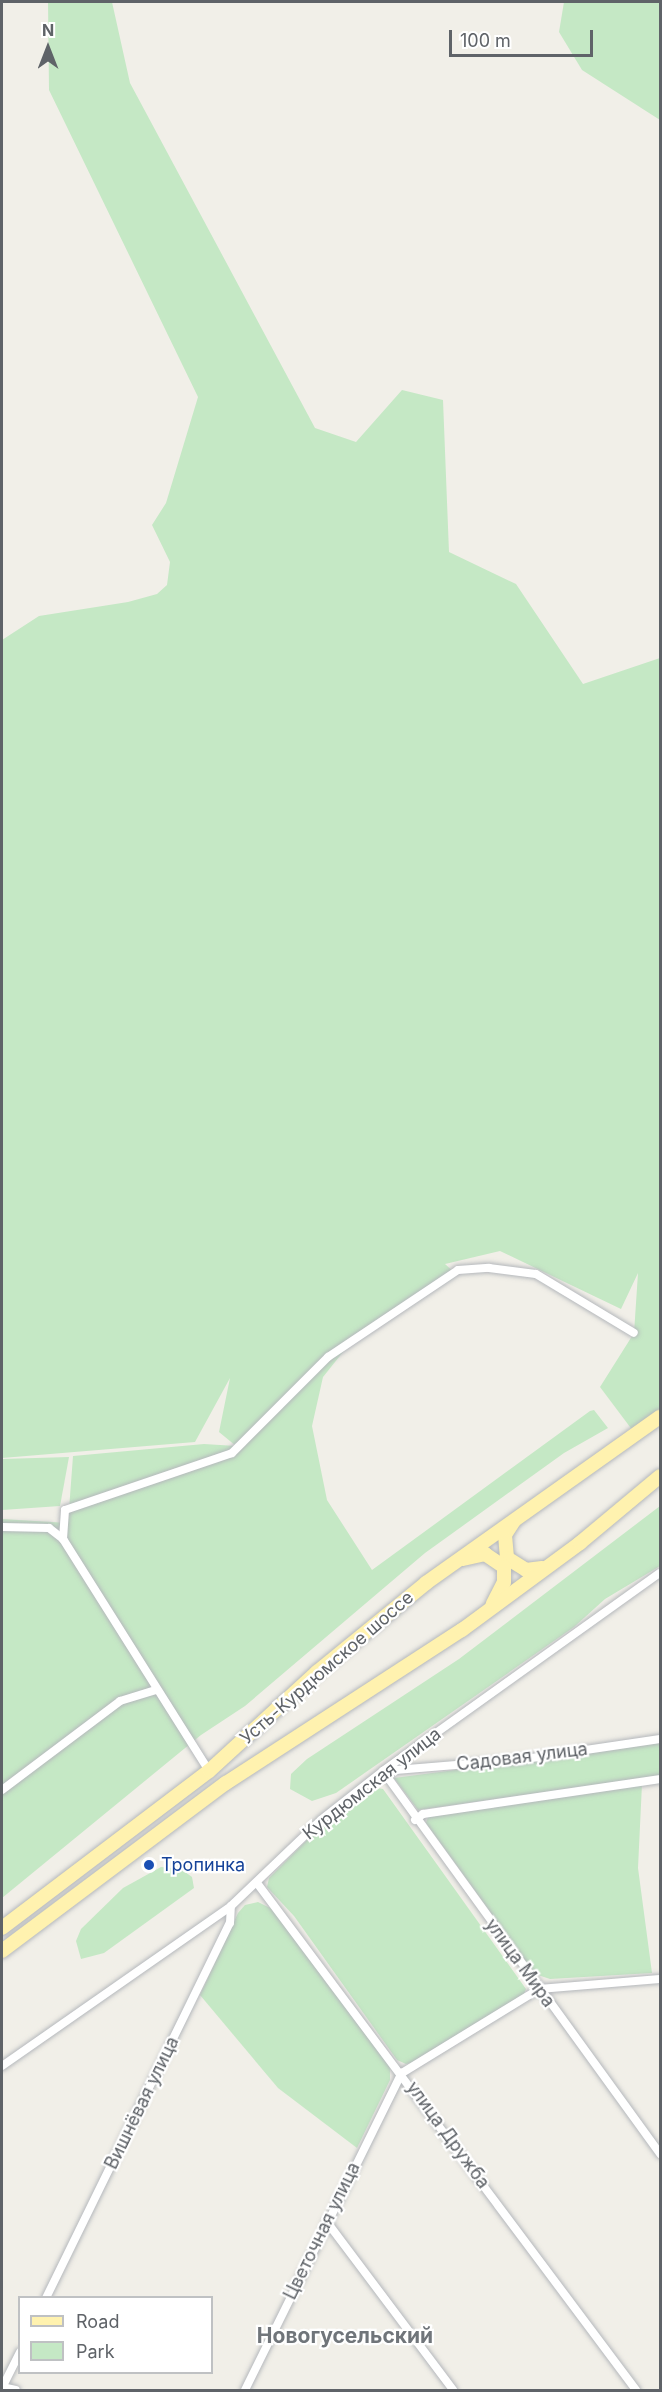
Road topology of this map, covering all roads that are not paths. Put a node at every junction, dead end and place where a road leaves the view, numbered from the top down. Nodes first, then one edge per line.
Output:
1 (634, 1333) dead end
2 (660, 1417) edge
3 (660, 1476) edge
4 (519, 1514) junction
5 (2, 1527) edge
6 (63, 1539) junction
7 (454, 1562) junction
8 (546, 1567) junction
9 (660, 1573) edge
10 (490, 1608) junction
11 (155, 1690) junction
12 (660, 1739) edge
13 (209, 1771) junction
14 (383, 1771) junction
15 (660, 1779) edge
16 (2, 1790) edge
17 (415, 1820) junction
18 (257, 1883) junction
19 (231, 1906) junction
20 (2, 1928) edge
21 (2, 1950) edge
22 (660, 1979) edge
23 (539, 1989) junction
24 (2, 2066) edge
25 (402, 2073) junction
26 (660, 2154) edge
27 (327, 2222) junction
28 (47, 2296) edge
29 (18, 2356) edge
30 (2, 2388) edge
31 (16, 2391) edge
32 (245, 2391) edge
33 (453, 2391) edge
34 (636, 2391) edge

1 - 6 street
2 - 4 main road, Усть-Курдюмское шоссе
3 - 8 main road, Усть-Курдюмское шоссе
4 - 7 main road, Усть-Курдюмское шоссе
4 - 8 main road
5 - 6 street
6 - 11 street
7 - 10 main road
7 - 13 main road, Усть-Курдюмское шоссе
8 - 10 main road, Усть-Курдюмское шоссе
9 - 14 street, Курдюмская улица
10 - 21 main road, Усть-Курдюмское шоссе
11 - 13 street
11 - 16 street
12 - 14 street, Садовая улица
13 - 20 main road, Усть-Курдюмское шоссе
14 - 17 street, улица Мира
14 - 18 street, Курдюмская улица
15 - 17 street
17 - 23 street, улица Мира
18 - 19 street, Курдюмская улица
18 - 25 street, улица Дружба
19 - 24 street, Курдюмская улица
19 - 28 street, Вишнёвая улица
22 - 23 street
23 - 25 street
23 - 26 street, улица Мира
25 - 27 street, Цветочная улица
25 - 34 street, улица Дружба
27 - 32 street, Цветочная улица
27 - 33 street
29 - 30 street
30 - 31 street

